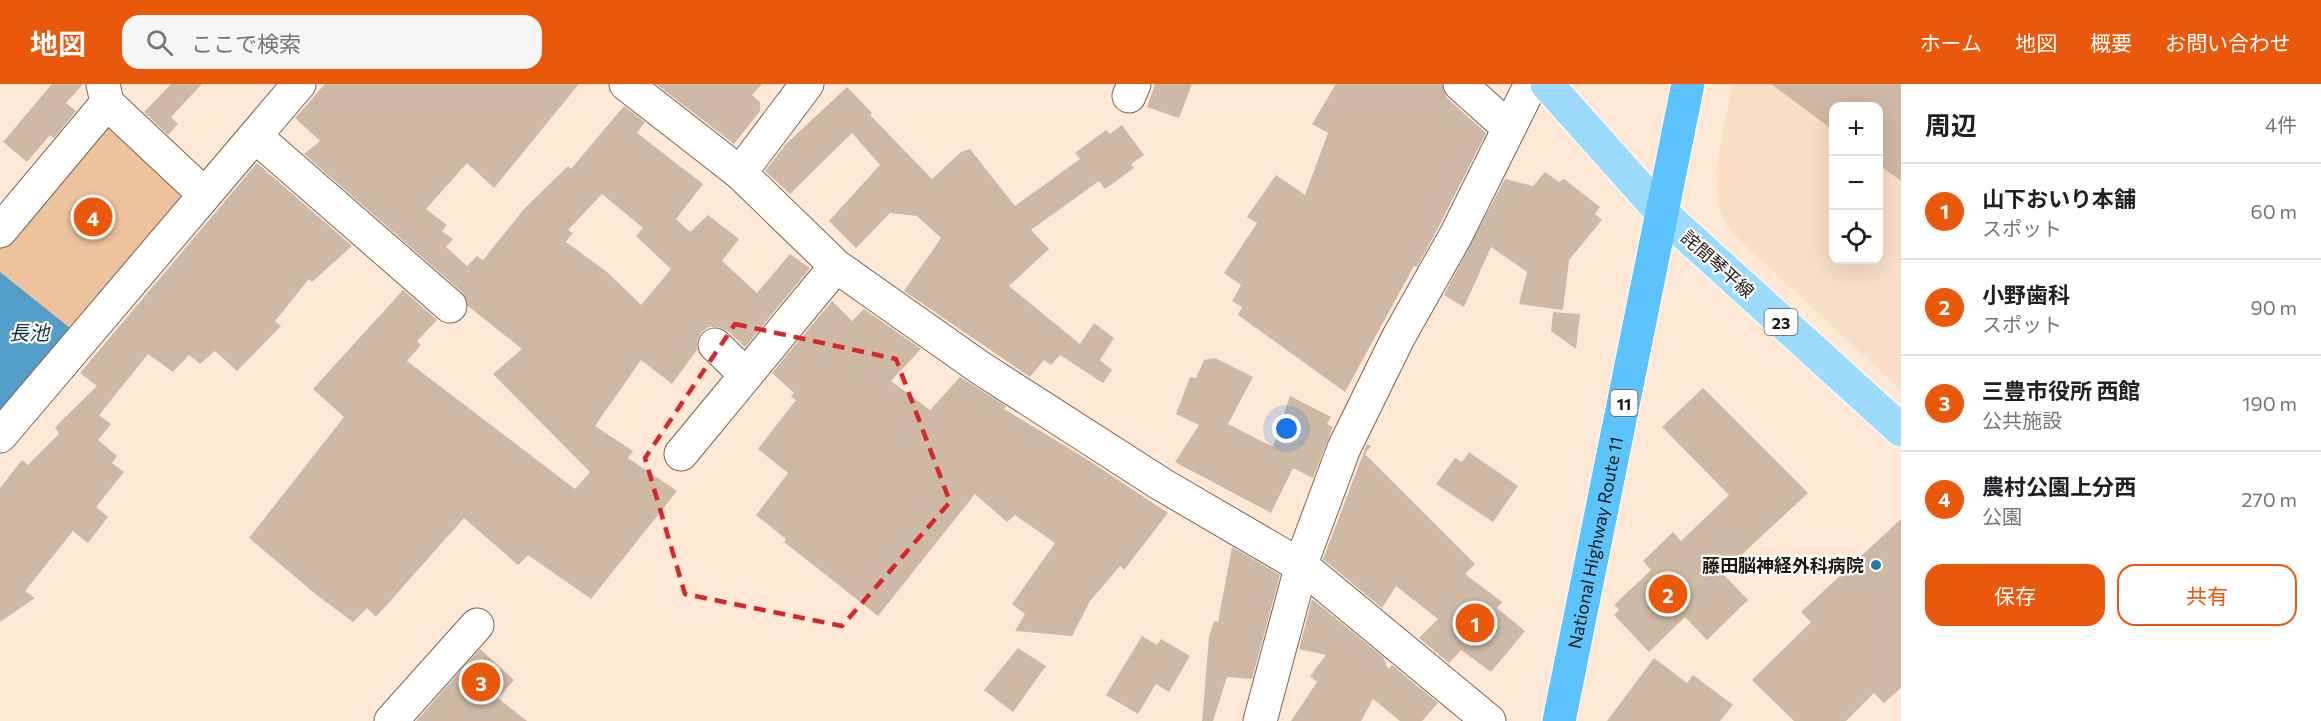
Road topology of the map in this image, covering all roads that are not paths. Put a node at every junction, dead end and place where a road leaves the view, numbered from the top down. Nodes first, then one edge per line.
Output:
1 (299, 84) edge
2 (626, 84) edge
3 (807, 84) edge
4 (1460, 84) edge
5 (1531, 84) edge
6 (1547, 84) edge
7 (1688, 84) edge
8 (105, 94) edge
9 (1509, 128) junction
10 (255, 136) junction
11 (740, 173) junction
12 (204, 194) junction
13 (1662, 213) junction
14 (0, 231) edge
15 (836, 266) junction
16 (450, 306) dead end
17 (715, 345) dead end
18 (746, 375) junction
19 (1901, 430) edge
20 (0, 436) edge
21 (681, 454) dead end
22 (1303, 567) junction
23 (477, 625) dead end
24 (391, 721) edge
25 (1260, 721) edge
26 (1489, 721) edge
27 (1558, 721) edge

1 - 10 street
2 - 11 street
3 - 11 street
4 - 9 street
5 - 9 street
6 - 13 main road, 詫間琴平線 / 23
7 - 13 highway, National Highway Route 11 / 11
8 - 12 street
8 - 14 street
9 - 22 street
10 - 12 street
10 - 16 street
11 - 15 street
12 - 20 street
13 - 19 main road, 詫間琴平線 / 23
13 - 27 highway, National Highway Route 11 / 11
15 - 18 street
15 - 22 street
17 - 18 street
18 - 21 street
22 - 25 street
22 - 26 street
23 - 24 street

